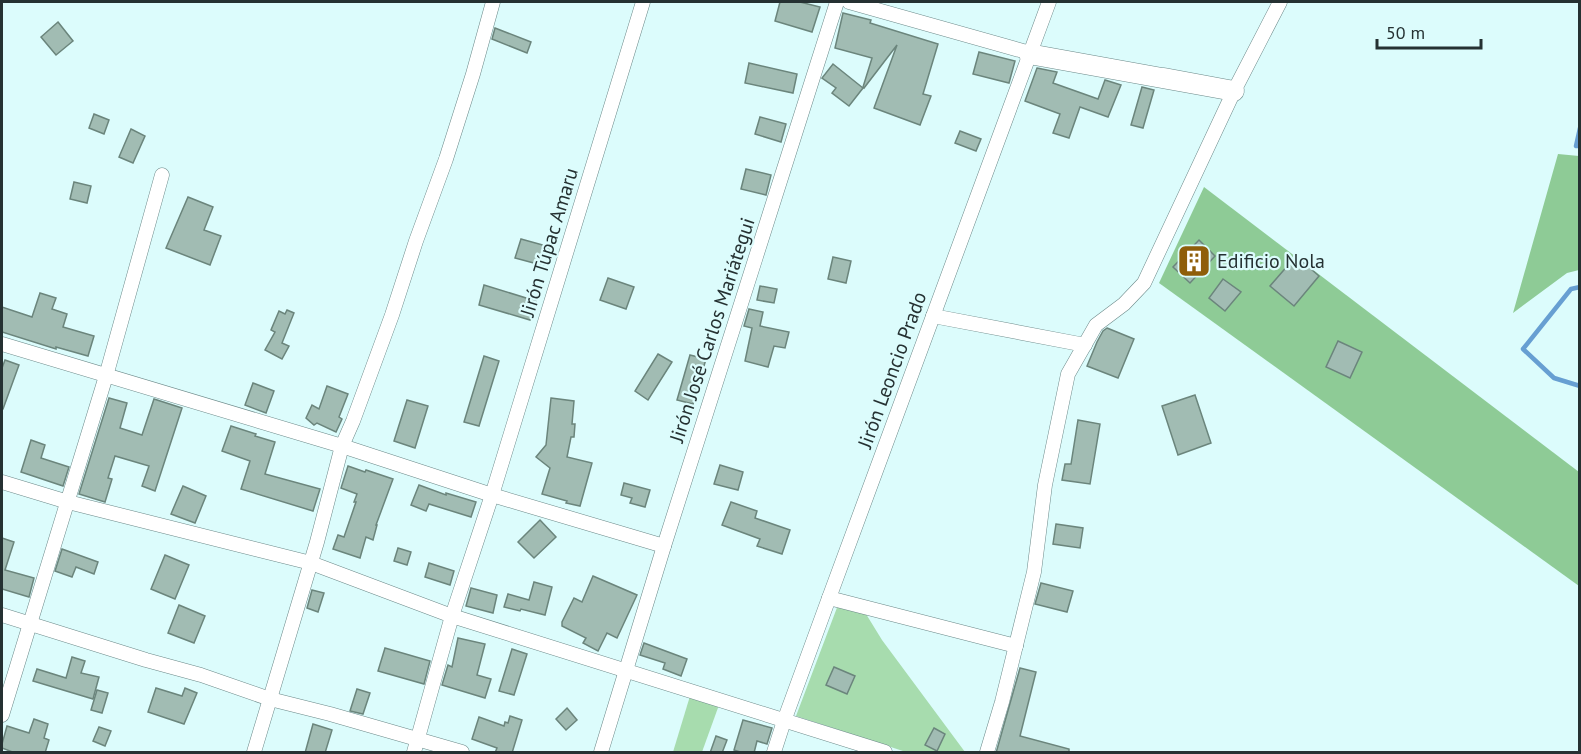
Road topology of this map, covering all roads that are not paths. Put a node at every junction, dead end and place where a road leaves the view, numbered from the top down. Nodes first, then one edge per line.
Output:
1 (493, 2) edge
2 (643, 2) edge
3 (837, 2) edge
4 (849, 2) edge
5 (1049, 2) edge
6 (1280, 2) edge
7 (1029, 54) junction
8 (1234, 91) junction
9 (162, 174) dead end
10 (933, 316) junction
11 (2, 344) edge
12 (1085, 345) junction
13 (106, 376) junction
14 (342, 446) junction
15 (2, 482) edge
16 (492, 495) junction
17 (68, 502) junction
18 (664, 546) junction
19 (310, 562) junction
20 (829, 598) junction
21 (2, 615) edge
22 (452, 616) junction
23 (29, 623) junction
24 (1016, 646) junction
25 (626, 670) junction
26 (270, 699) junction
27 (2, 716) edge
28 (784, 721) junction
29 (418, 738) junction
30 (254, 753) edge
31 (414, 753) edge
32 (462, 753) edge
33 (601, 753) edge
34 (774, 753) edge
35 (885, 753) edge
36 (987, 753) edge

1 - 14 street
2 - 16 street, Jirón Túpac Amaru
3 - 18 street, Jirón José Carlos Mariátegui
4 - 7 street
5 - 7 street, Jirón Leoncio Prado
6 - 8 street
7 - 8 street
7 - 10 street, Jirón Leoncio Prado
8 - 12 street
9 - 13 street
10 - 12 street
10 - 20 street, Jirón Leoncio Prado
11 - 13 street
12 - 24 street
13 - 14 street
13 - 17 street
14 - 16 street
14 - 19 street
15 - 17 street
16 - 18 street
16 - 22 street, Jirón Túpac Amaru
17 - 19 street
17 - 23 street
18 - 25 street, Jirón José Carlos Mariátegui
19 - 22 street
19 - 26 street
20 - 24 street
20 - 28 street, Jirón Leoncio Prado
21 - 23 street
22 - 25 street
22 - 29 street, Jirón Túpac Amaru
23 - 26 street
23 - 27 street
24 - 36 street
25 - 28 street
25 - 33 street, Jirón José Carlos Mariátegui
26 - 29 street
26 - 30 street
28 - 34 street, Jirón Leoncio Prado
28 - 35 street
29 - 31 street, Jirón Túpac Amaru
29 - 32 street

